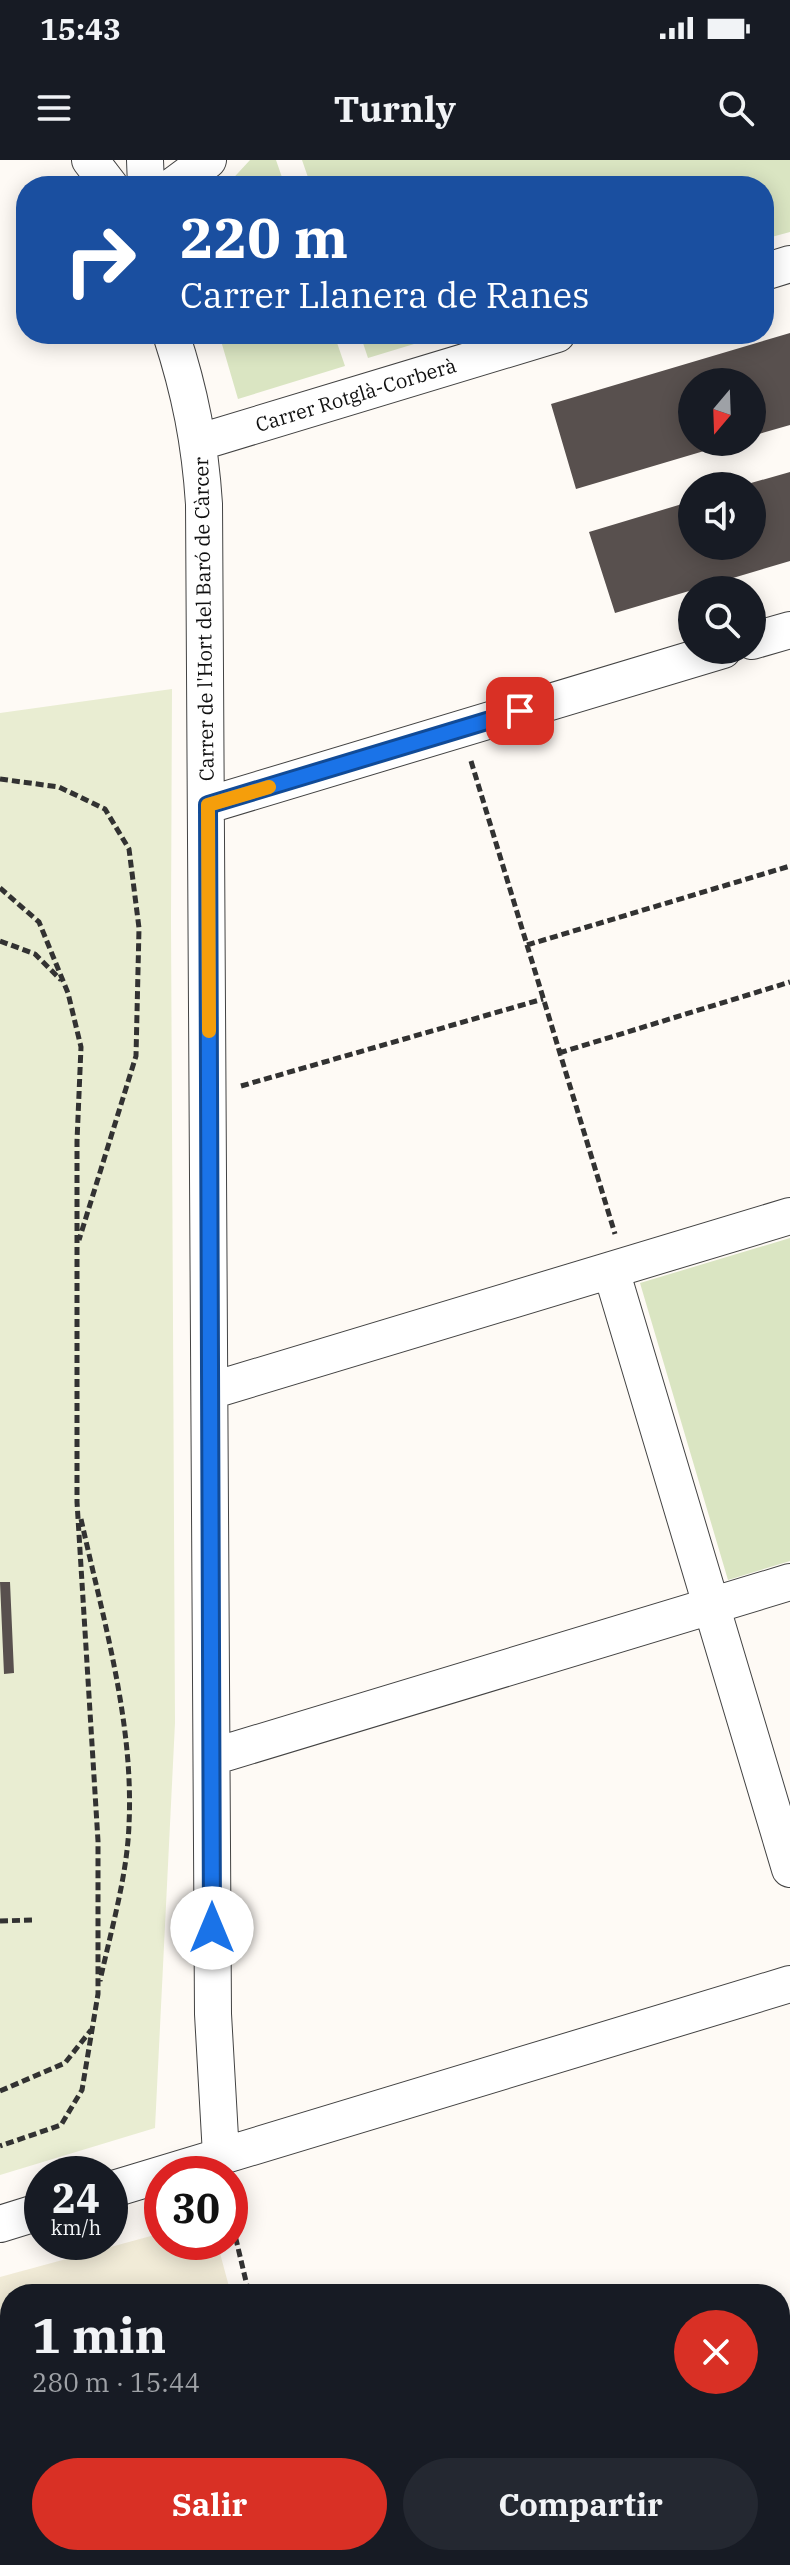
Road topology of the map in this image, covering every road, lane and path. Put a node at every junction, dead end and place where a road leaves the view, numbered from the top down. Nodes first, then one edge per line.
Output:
1 (90, 160) edge
2 (208, 160) edge
3 (102, 176) edge
4 (186, 176) edge
5 (174, 344) edge
6 (524, 344) edge
7 (200, 442) junction
8 (790, 630) edge
9 (766, 637) edge
10 (678, 664) edge
11 (462, 729) junction
12 (0, 779) edge
13 (208, 805) junction
14 (790, 866) edge
15 (0, 888) edge
16 (0, 941) edge
17 (527, 945) junction
18 (790, 982) edge
19 (64, 983) junction
20 (543, 999) junction
21 (559, 1053) junction
22 (210, 1095) junction
23 (790, 1216) edge
24 (77, 1245) junction
25 (617, 1268) junction
26 (210, 1391) junction
27 (77, 1502) junction
28 (790, 1582) edge
29 (711, 1606) junction
30 (212, 1757) junction
31 (790, 1869) edge
32 (32, 1920) dead end
33 (0, 1921) edge
34 (790, 1984) edge
35 (98, 1994) junction
36 (92, 2029) junction
37 (0, 2091) edge
38 (0, 2146) edge
39 (221, 2155) junction
40 (128, 2184) edge
41 (24, 2217) edge
42 (0, 2224) edge
43 (241, 2260) edge
44 (247, 2284) edge

1 - 3 street
2 - 4 street
5 - 7 street, Carrer de l'Hort del Baró de Càrcer
6 - 7 street, Carrer Rotglà-Corberà
7 - 13 street, Carrer de l'Hort del Baró de Càrcer
8 - 9 street
10 - 11 street
11 - 13 street
11 - 17 path
12 - 24 path
13 - 22 street, Carrer de l'Hort del Baró de Càrcer
14 - 17 path
15 - 19 path
16 - 19 path
17 - 20 path
18 - 21 path
19 - 24 path
20 - 21 path
20 - 22 path
21 - 25 path
22 - 26 street, Carrer de l'Hort del Baró de Càrcer
23 - 25 street
24 - 27 path
25 - 26 street
25 - 29 street
26 - 30 street, Carrer de l'Hort del Baró de Càrcer
27 - 35 path
27 - 35 path
28 - 29 street
29 - 30 street
29 - 31 street
30 - 39 street, Carrer de l'Hort del Baró de Càrcer
32 - 33 path
34 - 39 street
35 - 36 path
36 - 37 path
36 - 38 path
39 - 40 street
41 - 42 street
43 - 44 path

